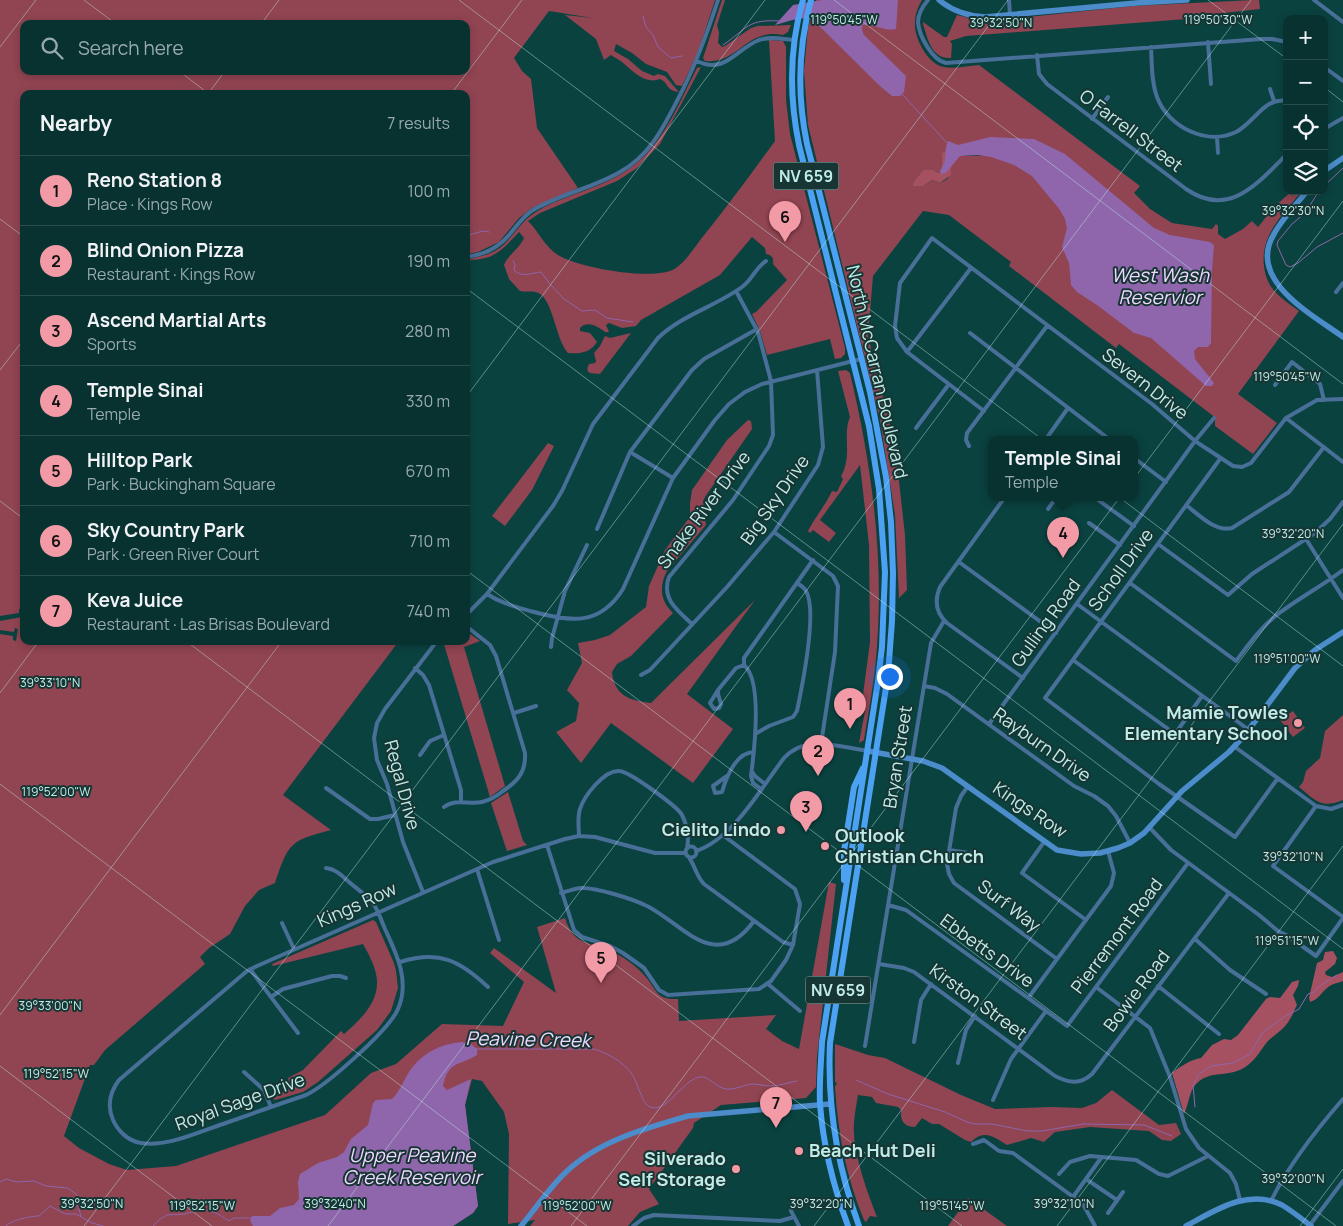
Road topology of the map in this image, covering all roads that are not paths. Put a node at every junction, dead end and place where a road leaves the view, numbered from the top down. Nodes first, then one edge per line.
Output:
1 (718, 0) edge
2 (803, 0) edge
3 (811, 0) edge
4 (928, 0) edge
5 (939, 0) edge
6 (1009, 0) edge
7 (1187, 0) edge
8 (1314, 0) edge
9 (1010, 15) junction
10 (1343, 22) edge
11 (796, 25) junction
12 (794, 40) junction
13 (802, 41) junction
14 (1283, 41) edge
15 (1208, 42) junction
16 (1151, 47) junction
17 (801, 54) junction
18 (1037, 55) junction
19 (697, 61) junction
20 (1328, 70) edge
21 (1343, 81) edge
22 (1212, 84) dead end
23 (1270, 89) dead end
24 (1108, 97) dead end
25 (1274, 101) junction
26 (1283, 101) edge
27 (1343, 118) edge
28 (1092, 119) junction
29 (1328, 127) edge
30 (1217, 137) junction
31 (1218, 153) dead end
32 (1283, 158) edge
33 (1343, 158) edge
34 (1328, 168) edge
35 (1304, 195) edge
36 (470, 256) edge
37 (766, 261) dead end
38 (971, 268) junction
39 (1343, 283) edge
40 (736, 291) junction
41 (1336, 292) dead end
42 (1047, 326) junction
43 (757, 329) junction
44 (970, 332) dead end
45 (1343, 337) edge
46 (907, 352) junction
47 (861, 359) junction
48 (853, 361) junction
49 (1017, 368) junction
50 (817, 370) junction
51 (771, 381) junction
52 (949, 384) junction
53 (1274, 385) dead end
54 (1343, 399) edge
55 (1324, 400) junction
56 (1068, 408) junction
57 (984, 411) junction
58 (1214, 418) dead end
59 (1286, 418) junction
60 (916, 428) dead end
61 (1048, 436) edge
62 (1106, 436) edge
63 (1195, 441) junction
64 (969, 446) dead end
65 (1324, 447) junction
66 (630, 452) junction
67 (1220, 459) junction
68 (1138, 461) edge
69 (1343, 462) edge
70 (673, 478) junction
71 (1166, 482) junction
72 (1002, 501) edge
73 (1053, 501) edge
74 (1100, 501) edge
75 (1343, 502) edge
76 (1186, 505) junction
77 (1048, 509) dead end
78 (1089, 523) dead end
79 (1134, 526) junction
80 (597, 529) dead end
81 (774, 532) junction
82 (1306, 539) junction
83 (1158, 544) junction
84 (587, 545) dead end
85 (1120, 545) junction
86 (893, 549) junction
87 (884, 550) junction
88 (813, 560) junction
89 (959, 562) junction
90 (1343, 570) edge
91 (1332, 580) junction
92 (1130, 582) junction
93 (797, 583) junction
94 (487, 594) junction
95 (1343, 598) edge
96 (1077, 604) junction
97 (470, 611) edge
98 (557, 618) junction
99 (944, 621) junction
100 (1101, 622) junction
101 (692, 624) junction
102 (470, 629) edge
103 (1056, 632) junction
104 (1343, 632) edge
105 (434, 645) edge
106 (551, 647) dead end
107 (1073, 660) junction
108 (744, 665) junction
109 (415, 668) junction
110 (641, 675) dead end
111 (1023, 678) junction
112 (924, 686) junction
113 (718, 690) junction
114 (1202, 696) junction
115 (536, 706) dead end
116 (514, 713) junction
117 (989, 724) junction
118 (1249, 730) junction
119 (755, 734) junction
120 (444, 735) junction
121 (821, 744) junction
122 (1235, 747) junction
123 (868, 751) junction
124 (754, 752) junction
125 (876, 753) junction
126 (420, 755) dead end
127 (911, 759) junction
128 (752, 770) junction
129 (727, 776) junction
130 (1278, 778) junction
131 (765, 784) junction
132 (968, 786) junction
133 (326, 788) dead end
134 (760, 789) junction
135 (1177, 796) junction
136 (461, 802) junction
137 (444, 806) dead end
138 (1316, 806) junction
139 (1343, 806) edge
140 (395, 815) junction
141 (1150, 828) junction
142 (579, 836) junction
143 (724, 836) junction
144 (688, 838) junction
145 (1044, 842) junction
146 (1130, 842) junction
147 (547, 845) junction
148 (949, 850) junction
149 (696, 851) junction
150 (1108, 851) junction
151 (687, 853) junction
152 (975, 854) dead end
153 (1188, 863) junction
154 (694, 865) junction
155 (326, 868) dead end
156 (477, 869) junction
157 (423, 892) junction
158 (562, 893) junction
159 (1229, 893) junction
160 (888, 905) junction
161 (378, 912) junction
162 (1343, 918) edge
163 (1086, 920) junction
164 (754, 921) junction
165 (282, 923) dead end
166 (1195, 938) junction
167 (499, 940) dead end
168 (793, 945) junction
169 (294, 949) junction
170 (1057, 959) junction
171 (400, 962) junction
172 (879, 964) junction
173 (250, 969) junction
174 (346, 978) dead end
175 (768, 984) junction
176 (931, 984) junction
177 (1158, 986) junction
178 (1096, 987) junction
179 (488, 988) dead end
180 (1266, 994) dead end
181 (270, 997) junction
182 (1029, 998) junction
183 (800, 1010) dead end
184 (1046, 1011) junction
185 (975, 1016) junction
186 (1136, 1016) junction
187 (1067, 1026) joint
188 (298, 1033) dead end
189 (1219, 1034) dead end
190 (914, 1042) dead end
191 (865, 1046) dead end
192 (1018, 1049) junction
193 (958, 1063) dead end
194 (244, 1072) dead end
195 (1055, 1076) joint
196 (1343, 1099) edge
197 (993, 1100) dead end
198 (830, 1104) junction
199 (820, 1105) junction
200 (271, 1107) junction
201 (114, 1122) joint
202 (973, 1144) dead end
203 (1208, 1156) junction
204 (1101, 1158) junction
205 (1059, 1174) dead end
206 (1086, 1179) junction
207 (1343, 1181) edge
208 (1123, 1192) dead end
209 (1073, 1196) junction
210 (792, 1200) dead end
211 (1117, 1200) junction
212 (1240, 1200) junction
213 (1271, 1201) junction
214 (1108, 1213) dead end
215 (794, 1217) junction
216 (521, 1226) edge
217 (634, 1226) edge
218 (799, 1226) edge
219 (848, 1226) edge
220 (859, 1226) edge
221 (1095, 1226) edge
222 (1186, 1226) edge
223 (1310, 1226) edge

1 - 19 street
2 - 11 main road, North McCarran Boulevard / NV 659
3 - 13 main road, North McCarran Boulevard / NV 659
4 - 18 street
5 - 9 street
6 - 9 street
7 - 9 street
8 - 10 street
11 - 12 main road, North McCarran Boulevard / NV 659
11 - 13 main road
12 - 17 main road
12 - 19 street
12 - 48 main road, North McCarran Boulevard / NV 659
13 - 17 main road, North McCarran Boulevard / NV 659
14 - 15 street
15 - 16 street
15 - 22 street
16 - 18 street
16 - 30 street
17 - 47 main road, North McCarran Boulevard / NV 659
18 - 28 street, O Farrell Street
19 - 36 street
20 - 21 street
23 - 25 street
24 - 28 street
25 - 26 street
25 - 30 street
27 - 29 street
28 - 32 street, O Farrell Street
30 - 31 street
33 - 34 street
35 - 45 street
37 - 40 street
38 - 42 street, Severn Drive
38 - 46 street
38 - 46 street, Severn Drive
39 - 41 street
40 - 43 street, Snake River Drive
40 - 94 street
42 - 49 street
42 - 63 street, Severn Drive
43 - 51 street, Snake River Drive
43 - 66 street
44 - 49 street
46 - 52 street
47 - 48 street
47 - 86 main road, North McCarran Boulevard / NV 659
48 - 50 street
48 - 87 main road, North McCarran Boulevard / NV 659
49 - 56 street
49 - 57 street
50 - 51 street
50 - 81 street, Big Sky Drive
51 - 70 street
51 - 101 street, Snake River Drive
52 - 57 street
52 - 60 street
53 - 55 street
54 - 55 street, Severn Drive
55 - 59 street, Severn Drive
56 - 61 street
56 - 62 street
57 - 64 street
58 - 63 street, Gulling Road
59 - 65 street
59 - 67 street, Severn Drive
63 - 67 street, Severn Drive
63 - 71 street, Gulling Road
65 - 69 street
65 - 76 street
66 - 70 street
66 - 80 street
67 - 76 street, Scholl Drive
68 - 71 street
70 - 98 street
71 - 79 street, Gulling Road
72 - 89 street
73 - 77 street
74 - 79 street
75 - 82 street
76 - 83 street, Scholl Drive
78 - 85 street
79 - 85 street, Gulling Road
81 - 88 street
81 - 101 street, Big Sky Drive
82 - 83 street
82 - 91 street
83 - 92 street, Scholl Drive
84 - 98 street
85 - 96 street, Gulling Road
86 - 87 main road
86 - 125 main road, North McCarran Boulevard / NV 659
87 - 123 main road, North McCarran Boulevard / NV 659
88 - 93 street
88 - 121 street
89 - 99 street
89 - 103 street
90 - 91 street
91 - 92 street
91 - 95 street
92 - 100 street, Scholl Drive
93 - 108 street
93 - 119 street
94 - 97 street
94 - 98 street
96 - 100 street
96 - 103 street, Gulling Road
98 - 106 street
99 - 111 street
99 - 112 street, Bryan Street
100 - 107 street, Scholl Drive
100 - 114 street
101 - 110 street, Big Sky Drive
102 - 116 street
103 - 111 street, Gulling Road
104 - 118 street, Kings Row
105 - 109 street, Regal Drive
107 - 114 street
107 - 135 street, Scholl Drive
108 - 113 street
108 - 119 street
109 - 120 street
109 - 140 street, Regal Drive
111 - 117 street, Gulling Road
112 - 117 street, Rayburn Drive
112 - 127 street, Bryan Street
113 - 113 street
114 - 118 street
115 - 116 street
116 - 136 street
117 - 146 street, Rayburn Drive
118 - 122 street, Kings Row
119 - 124 street
120 - 126 street
120 - 136 street
121 - 123 street, Kings Row
121 - 131 street, Kings Row
122 - 130 street
122 - 135 street, Kings Row
123 - 125 street, Kings Row
123 - 199 main road, North McCarran Boulevard / NV 659
124 - 128 street
124 - 129 street
125 - 127 street, Kings Row
125 - 198 main road, North McCarran Boulevard / NV 659
127 - 132 street, Kings Row
127 - 160 street, Bryan Street
128 - 131 street
128 - 134 street
129 - 129 street
130 - 135 street
130 - 138 street
131 - 134 street, Kings Row
132 - 145 street, Kings Row
132 - 148 street, Surf Way
133 - 140 street
134 - 143 street, Kings Row
135 - 141 street, Kings Row
136 - 137 street
138 - 139 street
138 - 162 street
140 - 157 street, Regal Drive
141 - 146 street, Kings Row
141 - 153 street
142 - 144 street
142 - 147 street, Kings Row
142 - 151 street, Kings Row
143 - 149 street, Kings Row
143 - 168 street
144 - 149 street
144 - 151 street
145 - 150 street, Kings Row
145 - 163 street
146 - 150 street, Kings Row
147 - 156 street, Kings Row
147 - 158 street
148 - 152 street
148 - 170 street, Surf Way
149 - 151 street, Kings Row
149 - 151 street, Kings Row
149 - 154 street
150 - 163 street
151 - 154 street
153 - 159 street
153 - 178 street, Pierremont Road
154 - 164 street
155 - 161 street, Royal Sage Drive
156 - 157 street, Kings Row
156 - 167 street
157 - 161 street, Kings Row
158 - 164 street
158 - 175 street
159 - 162 street
159 - 166 street, Bowie Road
160 - 172 street, Bryan Street
160 - 182 street, Ebbetts Drive
161 - 169 street, Kings Row
161 - 171 street, Royal Sage Drive
163 - 170 street
164 - 168 street
165 - 169 street
166 - 177 street, Bowie Road
166 - 180 street
168 - 175 street
169 - 173 street, Kings Row
170 - 182 street
171 - 179 street
171 - 200 street, Royal Sage Drive
172 - 176 street, Kirston Street
172 - 191 street, Bryan Street
173 - 181 street
173 - 201 street, Kings Row
174 - 181 street
175 - 183 street
176 - 185 street, Kirston Street
176 - 190 street
177 - 186 street, Bowie Road
177 - 189 street
178 - 186 street
178 - 187 street, Pierremont Road
181 - 188 street
182 - 184 street, Ebbetts Drive
184 - 187 street, Ebbetts Drive
184 - 192 street
185 - 192 street, Kirston Street
185 - 193 street
186 - 195 street, Bowie Road
186 - 203 street
192 - 195 street, Kirston Street
192 - 197 street
194 - 200 street
196 - 213 street
198 - 199 street
198 - 220 main road, North McCarran Boulevard / NV 659
199 - 216 street
199 - 219 main road, NV 659
200 - 201 street, Royal Sage Drive
202 - 209 street
203 - 204 street
203 - 212 street
204 - 205 street
204 - 206 street
206 - 209 street
206 - 211 street
207 - 223 street
208 - 211 street
209 - 221 street
210 - 215 street
211 - 214 street
212 - 213 street
212 - 222 street
213 - 223 street
215 - 217 street
215 - 218 street

